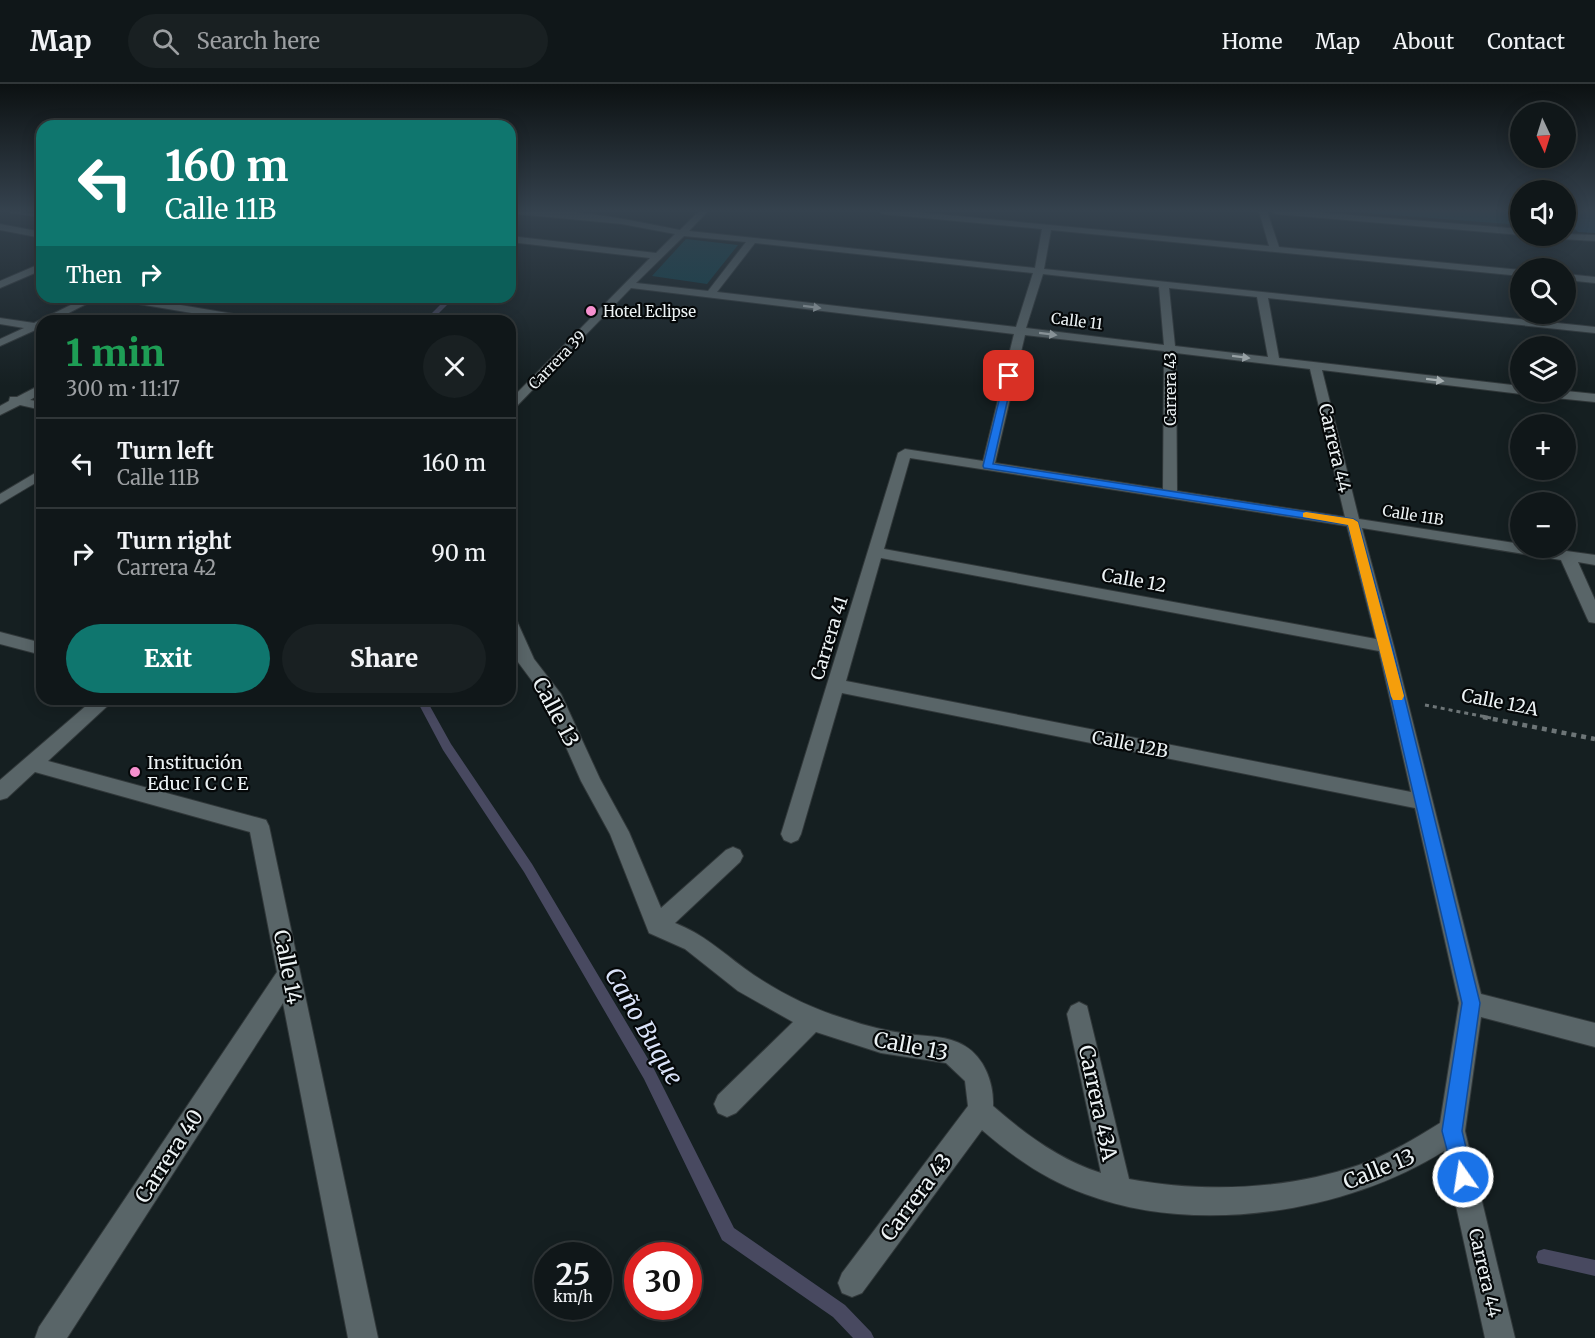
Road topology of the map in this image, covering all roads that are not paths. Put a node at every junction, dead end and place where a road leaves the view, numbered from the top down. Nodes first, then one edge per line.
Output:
1 (34, 270) edge
2 (644, 270) edge
3 (730, 270) edge
4 (1025, 270) edge
5 (1485, 270) edge
6 (1039, 271) junction
7 (1510, 272) edge
8 (1576, 278) edge
9 (1595, 280) edge
10 (1164, 284) junction
11 (0, 285) edge
12 (629, 285) junction
13 (710, 295) junction
14 (1262, 295) junction
15 (83, 303) edge
16 (152, 303) edge
17 (188, 309) junction
18 (58, 315) edge
19 (177, 315) edge
20 (223, 315) edge
21 (0, 321) edge
22 (36, 323) edge
23 (36, 325) edge
24 (1595, 330) edge
25 (1020, 331) junction
26 (0, 343) edge
27 (1170, 349) junction
28 (1274, 361) junction
29 (1316, 366) junction
30 (1510, 389) edge
31 (36, 391) edge
32 (1576, 396) edge
33 (0, 398) edge
34 (1595, 398) edge
35 (18, 401) junction
36 (516, 401) edge
37 (36, 405) edge
38 (0, 411) edge
39 (905, 453) joint
40 (988, 466) junction
41 (36, 477) edge
42 (1170, 494) junction
43 (0, 500) edge
44 (1353, 522) junction
45 (1510, 546) edge
46 (876, 552) junction
47 (1576, 557) edge
48 (1568, 558) edge
49 (1595, 560) edge
50 (1595, 618) edge
51 (516, 636) edge
52 (0, 638) edge
53 (1386, 646) junction
54 (36, 647) edge
55 (836, 685) junction
56 (99, 705) edge
57 (32, 764) junction
58 (0, 792) edge
59 (1423, 802) junction
60 (791, 834) dead end
61 (734, 856) dead end
62 (657, 926) junction
63 (289, 974) junction
64 (1471, 1003) junction
65 (1079, 1014) dead end
66 (813, 1019) junction
67 (1595, 1035) edge
68 (727, 1104) dead end
69 (980, 1111) junction
70 (1452, 1131) junction
71 (1118, 1191) junction
72 (852, 1284) dead end
73 (50, 1338) edge
74 (363, 1338) edge
75 (1500, 1338) edge

1 - 11 street
2 - 12 street, Carrera 39
3 - 13 street
4 - 6 street
5 - 7 street
6 - 10 street
6 - 25 street
8 - 9 street
10 - 14 street
10 - 27 street, Carrera 43
12 - 13 street, Calle 11
12 - 36 street, Carrera 39
13 -> 25 street, Calle 11
14 - 24 street
14 - 28 street
15 - 18 street
16 - 17 street
17 - 19 street
17 - 20 street
21 - 22 street
23 - 26 street
25 -> 27 street, Calle 11
25 - 40 street
27 -> 28 street, Calle 11
27 - 42 street, Carrera 43
28 - 29 street, Calle 11
29 -> 30 street, Calle 11
29 - 44 street, Carrera 44
31 - 35 street
32 - 34 street
33 - 35 street
35 - 37 street
35 - 38 street
39 - 40 street, Calle 11B
39 - 46 street, Carrera 41
40 - 42 street, Calle 11B
41 - 43 street
42 - 44 street, Calle 11B
44 - 45 street, Calle 11B
44 - 53 street, Carrera 44
46 - 53 street, Calle 12
46 - 55 street, Carrera 41
47 - 49 street, Calle 11B
48 - 50 street
51 - 62 street, Calle 13
52 - 54 street
53 - 59 street, Carrera 44
55 - 59 street, Calle 12B
55 - 60 street, Carrera 41
56 - 57 street
57 - 58 street
57 - 63 street, Calle 14
59 - 64 street, Carrera 44
61 - 62 street
62 - 66 street, Calle 13
63 - 73 street, Carrera 40
63 - 74 street, Calle 14
64 - 67 street
64 - 70 street, Carrera 44
65 - 71 street, Carrera 43A
66 - 68 street
66 - 69 street, Calle 13
69 - 71 street, Calle 13
69 - 72 street, Carrera 43
70 - 71 street, Calle 13
70 - 75 street, Carrera 44

